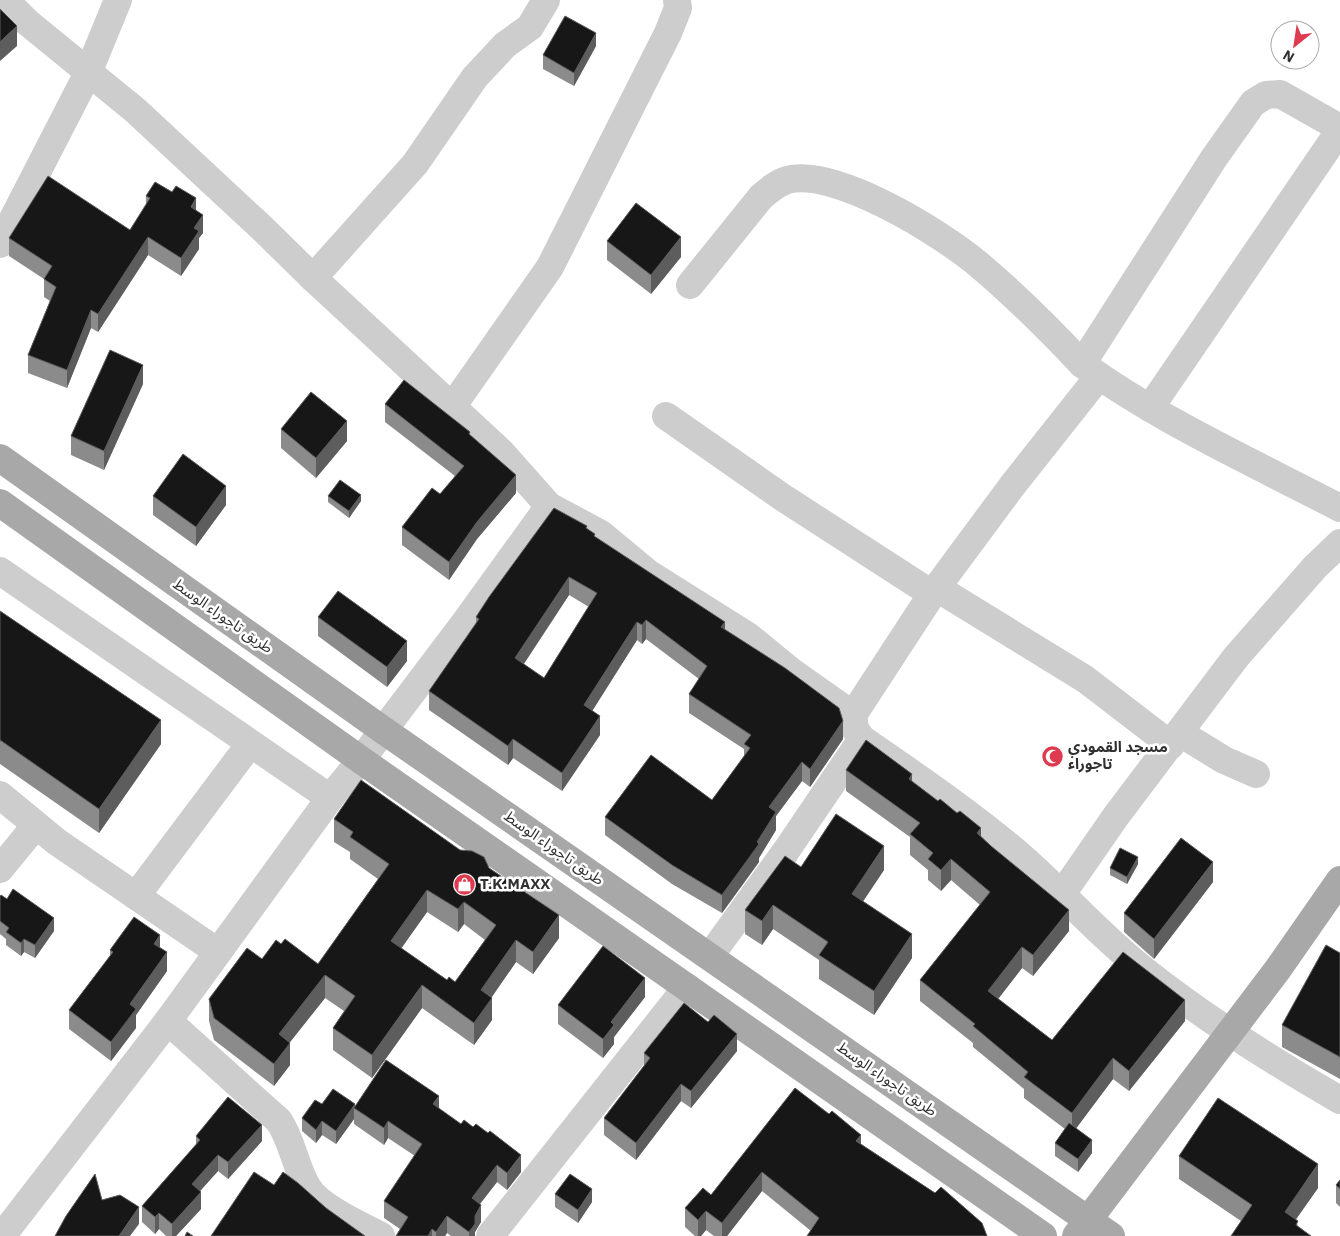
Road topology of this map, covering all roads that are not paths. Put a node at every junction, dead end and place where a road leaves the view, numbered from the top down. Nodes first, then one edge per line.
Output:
1 (5, 0) edge
2 (118, 0) edge
3 (546, 0) edge
4 (677, 0) edge
5 (88, 73) junction
6 (1340, 129) edge
7 (0, 244) edge
8 (313, 278) junction
9 (690, 284) dead end
10 (1091, 370) junction
11 (452, 407) junction
12 (1150, 408) junction
13 (666, 416) dead end
14 (0, 458) edge
15 (0, 503) edge
16 (549, 506) junction
17 (1340, 508) edge
18 (1340, 543) edge
19 (0, 571) edge
20 (935, 591) junction
21 (858, 727) junction
22 (383, 730) junction
23 (1176, 739) junction
24 (250, 744) junction
25 (362, 760) junction
26 (1256, 774) dead end
27 (0, 794) edge
28 (330, 798) junction
29 (36, 826) junction
30 (0, 869) edge
31 (1340, 880) edge
32 (1062, 894) junction
33 (136, 896) junction
34 (218, 952) junction
35 (710, 956) junction
36 (687, 987) junction
37 (168, 1022) junction
38 (1231, 1032) junction
39 (1340, 1100) edge
40 (1082, 1227) edge
41 (2, 1236) edge
42 (382, 1236) edge
43 (490, 1236) edge
44 (1043, 1236) edge
45 (1110, 1236) edge

1 - 5 street
2 - 5 street
3 - 8 street
4 - 11 street
5 - 7 street
5 - 8 street
6 - 10 street
6 - 12 street
8 - 11 street
9 - 10 street
10 - 12 street
10 - 20 street
11 - 16 street
12 - 17 street
13 - 20 street
14 - 22 main road, طريق تاجوراء الوسط
15 - 25 main road
16 - 21 street
16 - 22 street
18 - 23 street
19 - 24 street
20 - 21 street
20 - 23 street
21 - 32 street
21 - 35 street
22 - 25 street
22 - 35 main road, طريق تاجوراء الوسط
23 - 26 street
23 - 32 street
24 - 28 street
24 - 33 street
25 - 28 street
25 - 36 main road
27 - 29 street
28 - 34 street
29 - 30 street
29 - 33 street
31 - 38 main road
32 - 38 street
33 - 34 street
34 - 37 street
35 - 40 main road, طريق تاجوراء الوسط
36 - 43 street
36 - 44 main road
37 - 41 street
37 - 42 street
38 - 39 street
38 - 40 main road
40 - 45 main road, طريق تاجوراء الوسط

